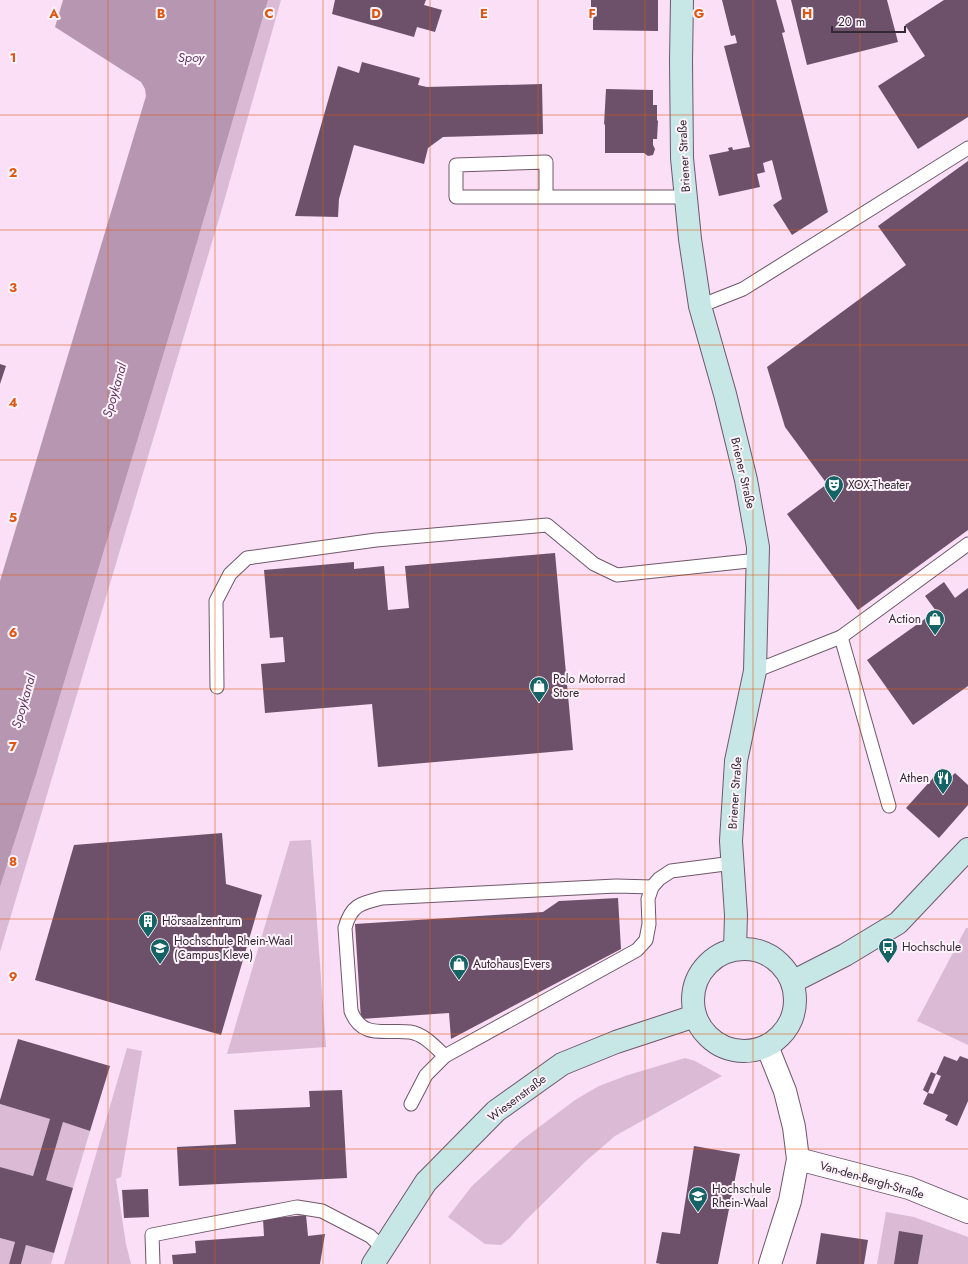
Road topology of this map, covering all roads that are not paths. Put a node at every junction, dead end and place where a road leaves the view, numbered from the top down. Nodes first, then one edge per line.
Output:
1 (682, 0) edge
2 (968, 148) edge
3 (546, 197) junction
4 (686, 197) junction
5 (700, 306) junction
6 (968, 544) edge
7 (758, 560) junction
8 (841, 637) junction
9 (755, 671) junction
10 (217, 687) dead end
11 (889, 806) dead end
12 (968, 849) edge
13 (733, 863) junction
14 (652, 887) junction
15 (735, 949) junction
16 (792, 982) junction
17 (695, 1016) junction
18 (767, 1046) junction
19 (445, 1056) junction
20 (411, 1104) dead end
21 (798, 1159) junction
22 (968, 1212) edge
23 (378, 1256) edge
24 (153, 1264) edge
25 (770, 1264) edge

1 - 4 street, Briener Straße
2 - 5 lane
3 - 3 lane
3 - 4 lane
4 - 5 street, Briener Straße
5 - 7 street, Briener Straße
6 - 8 lane
7 - 9 street, Briener Straße
7 - 10 lane
8 - 9 lane
8 - 11 lane
9 - 13 street, Briener Straße
12 - 16 street
13 - 14 lane
13 - 15 street, Briener Straße
14 - 19 lane
14 - 19 lane
15 - 16 street
15 - 17 street
16 - 18 street
17 - 18 street
17 - 23 street, Wiesenstraße
18 - 21 street
19 - 20 lane
21 - 22 street, Van-den-Bergh-Straße
21 - 25 street
23 - 24 lane

